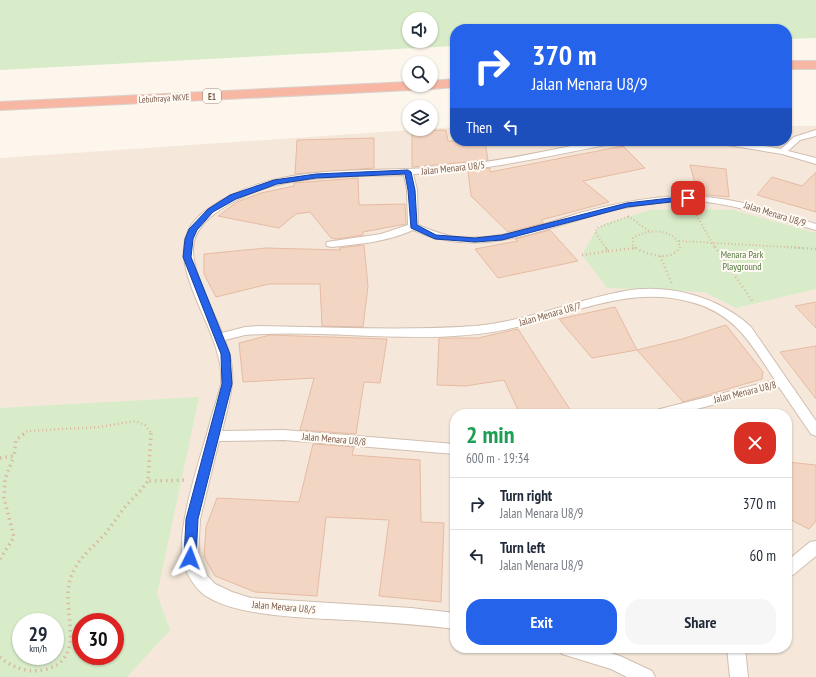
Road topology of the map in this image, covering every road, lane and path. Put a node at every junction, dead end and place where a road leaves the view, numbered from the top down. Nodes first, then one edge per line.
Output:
1 (792, 65) edge
2 (816, 65) edge
3 (816, 72) edge
4 (792, 73) edge
5 (450, 76) edge
6 (438, 77) edge
7 (402, 78) edge
8 (450, 83) edge
9 (438, 84) edge
10 (402, 86) edge
11 (0, 98) edge
12 (0, 106) edge
13 (816, 133) edge
14 (792, 141) edge
15 (584, 146) edge
16 (750, 146) edge
17 (788, 146) edge
18 (783, 152) junction
19 (816, 161) edge
20 (408, 172) junction
21 (686, 209) dead end
22 (636, 214) dead end
23 (628, 216) junction
24 (414, 226) junction
25 (816, 226) edge
26 (650, 232) junction
27 (678, 241) junction
28 (711, 242) junction
29 (331, 244) dead end
30 (636, 248) junction
31 (816, 249) edge
32 (608, 251) junction
33 (582, 255) dead end
34 (660, 256) junction
35 (677, 296) junction
36 (753, 302) dead end
37 (219, 338) junction
38 (783, 382) junction
39 (679, 409) edge
40 (816, 431) edge
41 (213, 436) junction
42 (450, 449) edge
43 (14, 456) junction
44 (0, 458) edge
45 (202, 479) junction
46 (148, 481) junction
47 (816, 547) edge
48 (0, 559) edge
49 (792, 566) edge
50 (450, 620) edge
51 (598, 653) edge
52 (737, 653) edge
53 (0, 657) edge
54 (646, 677) edge
55 (739, 677) edge

1 - 2 highway
3 - 4 highway
5 - 6 highway
7 - 11 highway, Lebuhraya NKVE / E1
8 - 9 highway
10 - 12 highway, Lebuhraya NKVE / E1
13 - 14 street
15 - 20 street, Jalan Menara U8/5
16 - 18 street
17 - 18 street
18 - 19 street
20 - 24 street
20 - 37 street, Jalan Menara U8/5
21 - 28 path
22 - 23 path
23 - 26 path
23 - 32 path
24 - 25 street, Jalan Menara U8/9
24 - 29 street
26 - 27 path
26 - 30 path
27 - 28 path
27 - 34 path
28 - 31 path
28 - 36 path
30 - 32 path
30 - 34 path
32 - 33 path
34 - 35 path
35 - 37 street, Jalan Menara U8/7
35 - 38 street, Jalan Menara U8/7
37 - 41 street, Jalan Menara U8/5
38 - 39 street, Jalan Menara U8/8
38 - 40 street, Jalan Menara U8/7
41 - 42 street, Jalan Menara U8/8
41 - 45 street, Jalan Menara U8/5
43 - 44 path
43 - 46 path
43 - 48 path
45 - 46 path
45 - 50 street, Jalan Menara U8/5
46 - 53 path
47 - 49 street
51 - 54 street
52 - 55 street

